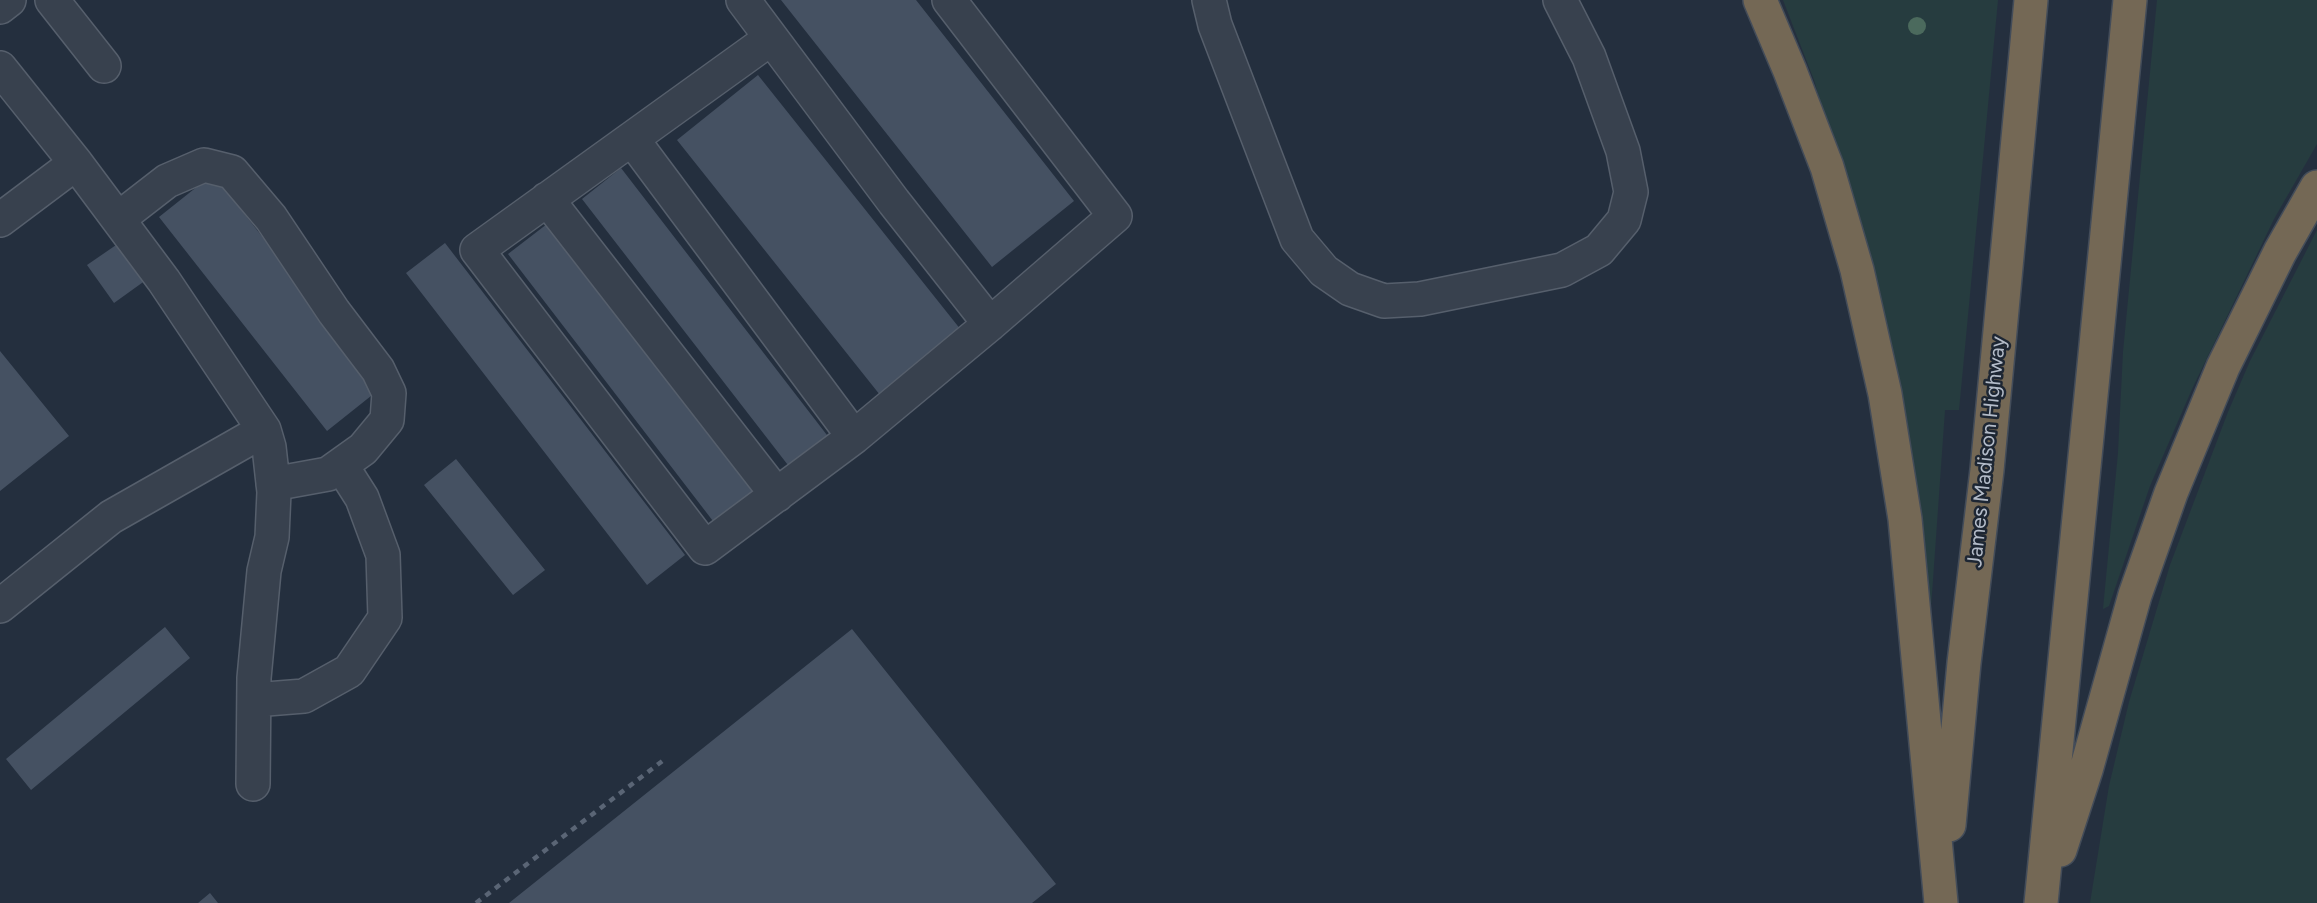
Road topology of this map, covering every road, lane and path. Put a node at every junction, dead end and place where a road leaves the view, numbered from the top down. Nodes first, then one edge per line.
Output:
1 (9, 0) edge
2 (52, 0) edge
3 (743, 0) edge
4 (949, 0) edge
5 (1209, 0) edge
6 (1560, 0) edge
7 (1760, 0) edge
8 (2031, 0) edge
9 (2130, 0) edge
10 (0, 7) edge
11 (770, 39) junction
12 (104, 66) dead end
13 (0, 68) edge
14 (632, 139) junction
15 (76, 163) junction
16 (2317, 187) edge
17 (547, 199) junction
18 (118, 219) junction
19 (0, 220) edge
20 (990, 324) junction
21 (264, 430) junction
22 (854, 436) junction
23 (341, 465) junction
24 (273, 484) junction
25 (777, 495) junction
26 (0, 606) edge
27 (254, 700) junction
28 (253, 784) dead end
29 (1941, 903) edge
30 (2042, 903) edge

1 - 10 lane
2 - 12 lane
3 - 11 lane
4 - 20 lane
5 - 6 lane
7 - 29 highway
8 - 29 highway, James Madison Highway
9 - 30 highway
11 - 14 lane
11 - 20 lane
13 - 15 lane
14 - 17 lane
14 - 22 lane
15 - 18 lane
15 - 19 lane
16 - 30 highway
17 - 25 lane
17 - 25 lane
18 - 21 lane
18 - 23 lane
20 - 22 lane
21 - 24 lane
21 - 26 lane
22 - 25 lane
23 - 24 lane
23 - 27 lane
24 - 27 lane
27 - 28 lane

